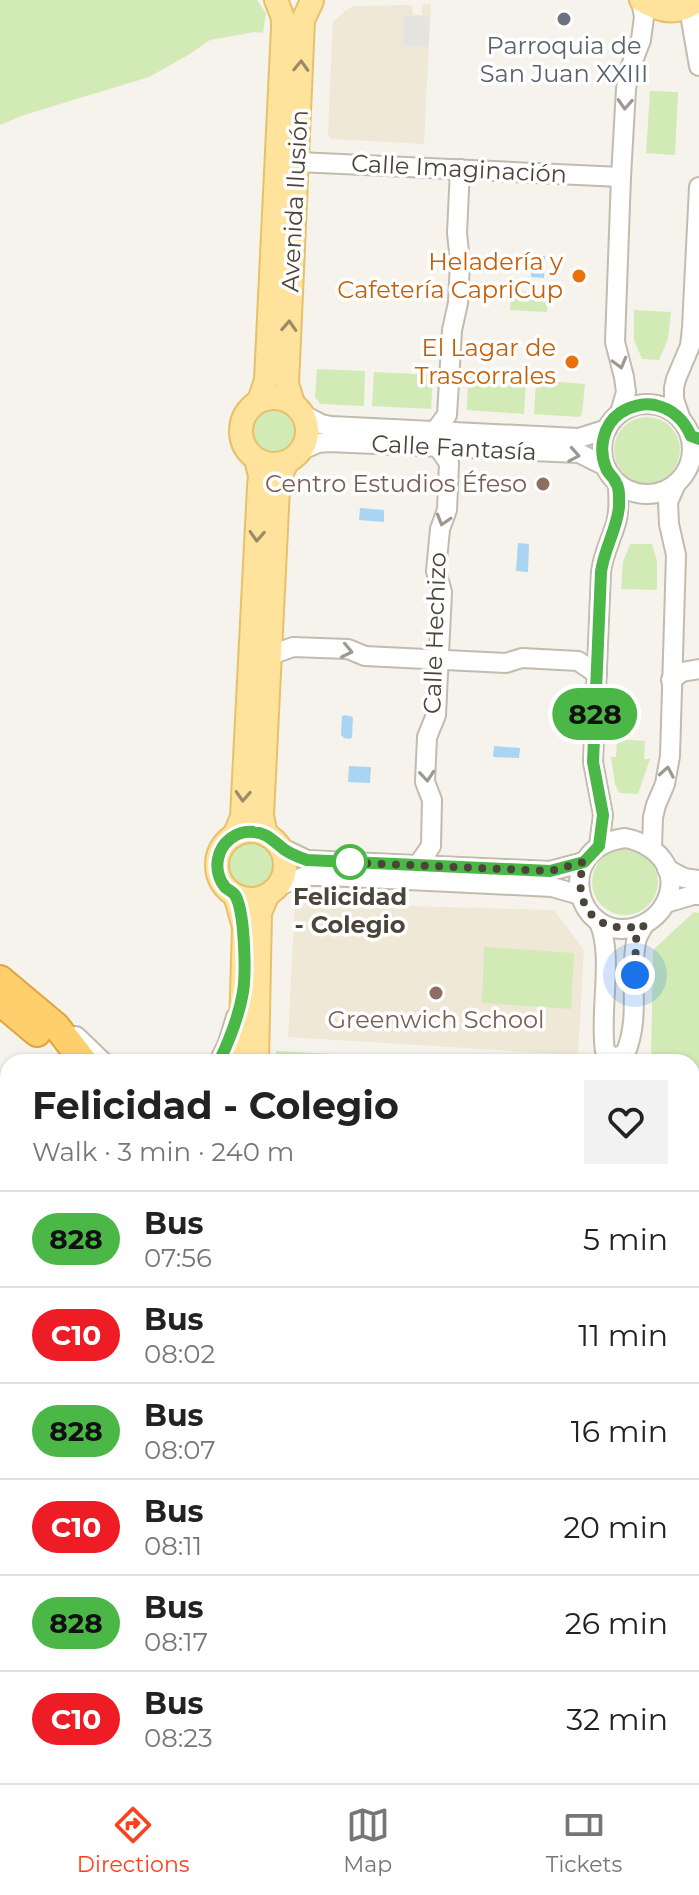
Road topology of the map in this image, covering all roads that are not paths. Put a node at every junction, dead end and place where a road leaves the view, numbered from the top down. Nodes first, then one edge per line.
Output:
1 (278, 0) edge
2 (313, 0) edge
3 (641, 0) edge
4 (698, 1) edge
5 (699, 66) edge
6 (298, 162) junction
7 (460, 169) junction
8 (621, 177) junction
9 (699, 187) edge
10 (259, 401) junction
11 (298, 409) junction
12 (620, 413) junction
13 (680, 417) junction
14 (607, 429) junction
15 (695, 437) edge
16 (436, 439) junction
17 (294, 456) junction
18 (256, 459) junction
19 (605, 466) junction
20 (694, 469) edge
21 (618, 484) junction
22 (675, 486) junction
23 (271, 655) junction
24 (438, 659) junction
25 (699, 669) edge
26 (597, 674) junction
27 (671, 680) junction
28 (234, 836) junction
29 (273, 841) junction
30 (599, 846) junction
31 (652, 847) junction
32 (584, 862) junction
33 (417, 866) junction
34 (667, 869) junction
35 (699, 880) edge
36 (273, 891) junction
37 (235, 895) junction
38 (580, 895) junction
39 (699, 895) edge
40 (666, 903) junction
41 (599, 922) junction
42 (644, 925) junction
43 (2, 988) edge
44 (243, 992) junction
45 (58, 1054) edge
46 (78, 1054) edge
47 (95, 1054) edge
48 (223, 1054) edge
49 (240, 1054) edge
50 (257, 1054) edge
51 (608, 1054) edge
52 (625, 1054) edge

1 - 2 main road
1 - 10 main road, Avenida Ilusión
6 -> 2 main road, Avenida Ilusión
3 - 4 main road
3 -> 8 street
4 - 5 street
6 - 7 street, Calle Imaginación
11 -> 6 main road, Avenida Ilusión
7 - 8 street, Calle Imaginación
7 - 16 street
8 -> 12 street
9 - 13 street
10 - 11 main road
10 - 18 main road
11 - 16 street, Calle Fantasía
11 - 17 main road
12 - 13 street
12 - 14 street
13 - 15 street
14 - 16 street, Calle Fantasía
14 - 19 street
15 - 20 street
16 - 17 street, Calle Fantasía
16 -> 19 street, Calle Fantasía
16 -> 24 street, Calle Hechizo
17 - 18 main road
17 - 23 main road
18 -> 28 main road
19 - 21 street
20 - 22 street
21 - 22 street
21 - 26 street
22 - 27 street
23 -> 24 street
23 - 29 main road
24 - 26 street
24 -> 33 street, Calle Hechizo
25 - 27 street
26 - 30 street
31 -> 27 street
28 - 29 main road
28 - 37 main road
29 - 33 street
29 - 36 main road
30 - 31 street
30 - 32 street
31 - 34 street
32 - 33 street
32 - 38 street
34 - 35 street
34 - 40 street
36 - 37 main road
36 - 38 street
36 - 50 main road
37 - 44 main road
38 - 41 street
39 - 40 street
40 - 42 street
41 - 42 street
41 - 51 street
42 - 52 street
43 - 45 highway
43 - 46 highway
43 - 47 street
44 - 48 street
44 - 49 main road

